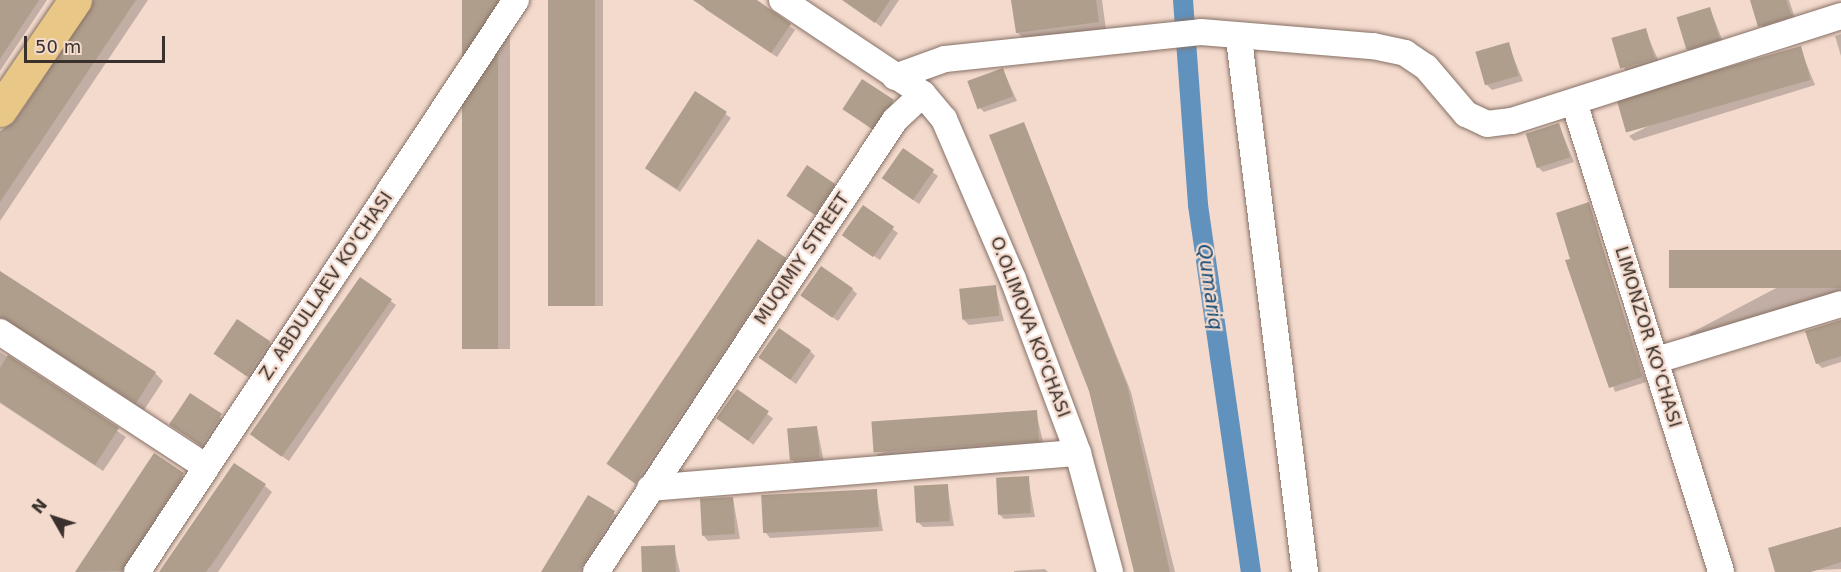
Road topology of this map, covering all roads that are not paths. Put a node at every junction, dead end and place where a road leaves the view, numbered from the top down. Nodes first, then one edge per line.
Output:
1 (75, 0) edge
2 (516, 0) edge
3 (782, 0) edge
4 (1841, 16) edge
5 (1239, 39) junction
6 (895, 77) junction
7 (923, 94) junction
8 (1574, 102) junction
9 (0, 110) edge
10 (1841, 304) edge
11 (0, 332) edge
12 (1657, 360) junction
13 (1078, 453) junction
14 (206, 467) junction
15 (650, 488) junction
16 (137, 572) edge
17 (596, 572) edge
18 (1110, 572) edge
19 (1305, 572) edge
20 (1720, 572) edge

1 - 9 main road
2 - 14 street, Z. ABDULLAEV KO'CHASI
3 - 6 street
4 - 8 street
5 - 6 street
5 - 8 street
5 - 19 street
6 - 7 street
7 - 13 street, O.OLIMOVA KO'CHASI
7 - 15 street, MUQIMIY STREET
8 - 12 street, LIMONZOR KO'CHASI
10 - 12 street
11 - 14 street
12 - 20 street, LIMONZOR KO'CHASI
13 - 15 street
13 - 18 street, O.OLIMOVA KO'CHASI
14 - 16 street, Z. ABDULLAEV KO'CHASI
15 - 17 street, MUQIMIY STREET

